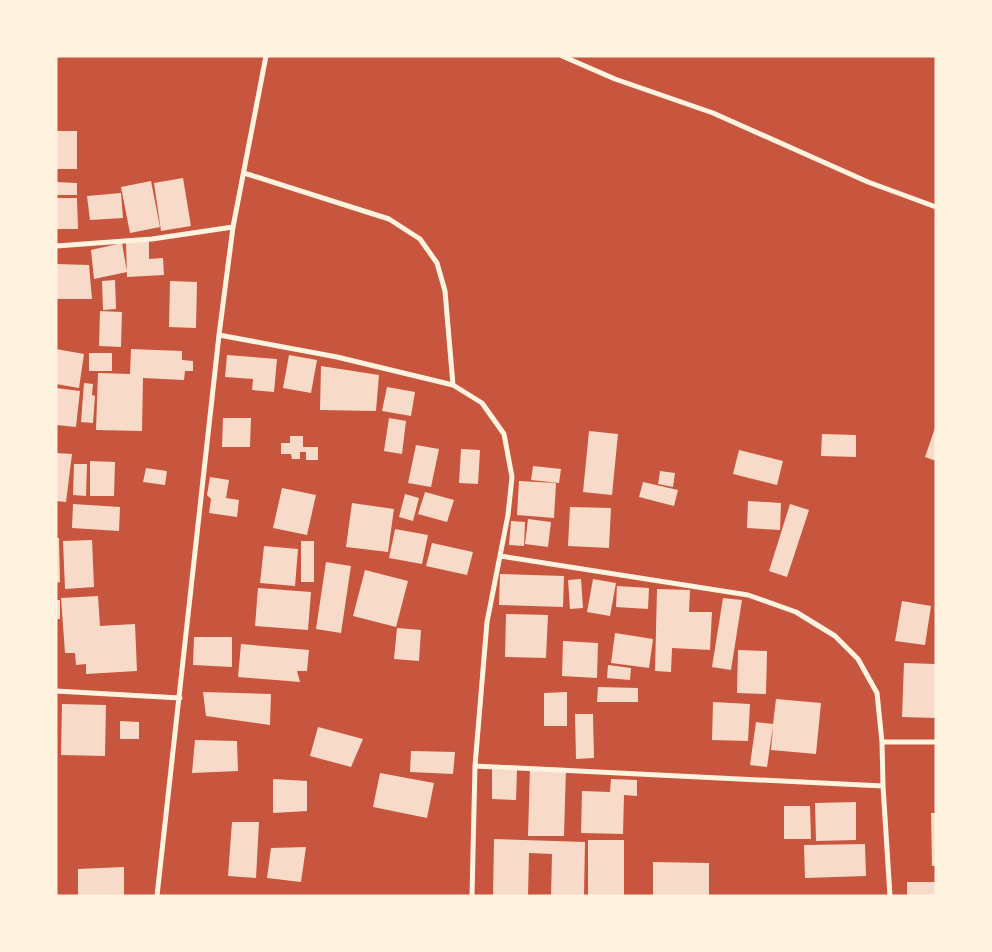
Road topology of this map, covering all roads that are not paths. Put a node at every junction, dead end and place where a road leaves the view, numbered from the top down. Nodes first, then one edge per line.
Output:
1 (266, 56) edge
2 (562, 56) edge
3 (244, 174) junction
4 (936, 207) edge
5 (233, 227) junction
6 (56, 246) edge
7 (219, 335) junction
8 (453, 385) junction
9 (500, 556) junction
10 (56, 691) edge
11 (180, 698) junction
12 (882, 742) junction
13 (936, 742) edge
14 (475, 766) junction
15 (882, 786) junction
16 (157, 896) edge
17 (472, 896) edge
18 (890, 896) edge

1 - 3 street
2 - 4 street
3 - 5 street
3 - 8 street
5 - 6 street
5 - 7 street
7 - 8 street
7 - 11 street
8 - 9 street
9 - 12 street
9 - 14 street
10 - 11 street
11 - 16 street
12 - 13 street
12 - 15 street
14 - 15 street
14 - 17 street
15 - 18 street

